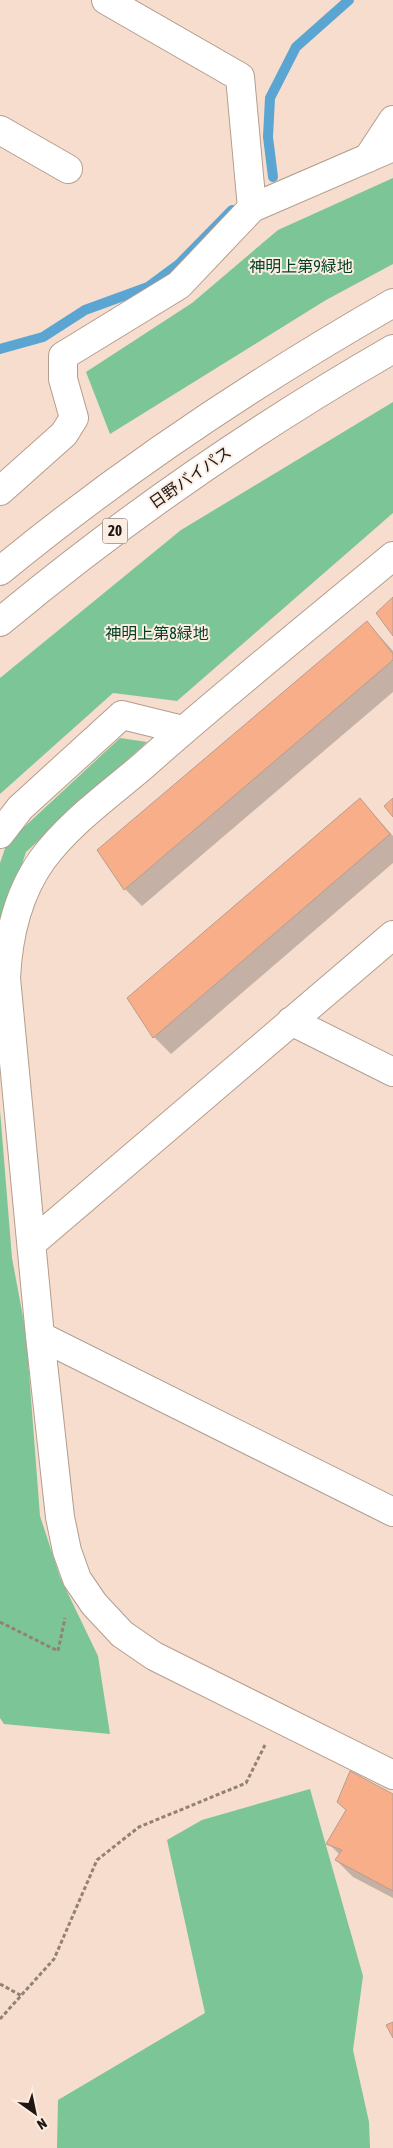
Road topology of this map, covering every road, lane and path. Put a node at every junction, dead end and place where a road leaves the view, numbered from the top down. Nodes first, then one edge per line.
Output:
1 (106, 0) edge
2 (393, 120) edge
3 (0, 130) edge
4 (393, 147) edge
5 (368, 158) junction
6 (68, 168) dead end
7 (252, 208) junction
8 (393, 303) edge
9 (393, 350) edge
10 (0, 491) edge
11 (393, 556) edge
12 (0, 571) edge
13 (0, 622) edge
14 (183, 730) junction
15 (0, 834) edge
16 (393, 935) edge
17 (291, 1021) junction
18 (393, 1072) edge
19 (32, 1243) junction
20 (40, 1336) junction
21 (393, 1512) edge
22 (78, 1579) junction
23 (0, 1622) edge
24 (279, 1718) junction
25 (393, 1775) edge
26 (0, 1984) edge
27 (22, 1996) junction
28 (0, 2019) edge

1 - 7 main road
2 - 5 main road
3 - 6 main road
4 - 5 main road
5 - 7 main road
7 - 10 main road
8 - 12 main road, 20
9 - 13 main road, 日野バイパス / 20
11 - 14 main road
14 - 15 main road
14 - 19 main road
16 - 17 main road
17 - 18 main road
17 - 19 main road
19 - 20 main road
20 - 21 main road
20 - 22 main road
22 - 23 path
22 - 24 main road
24 - 25 main road
24 - 27 path
26 - 27 path
27 - 28 path

